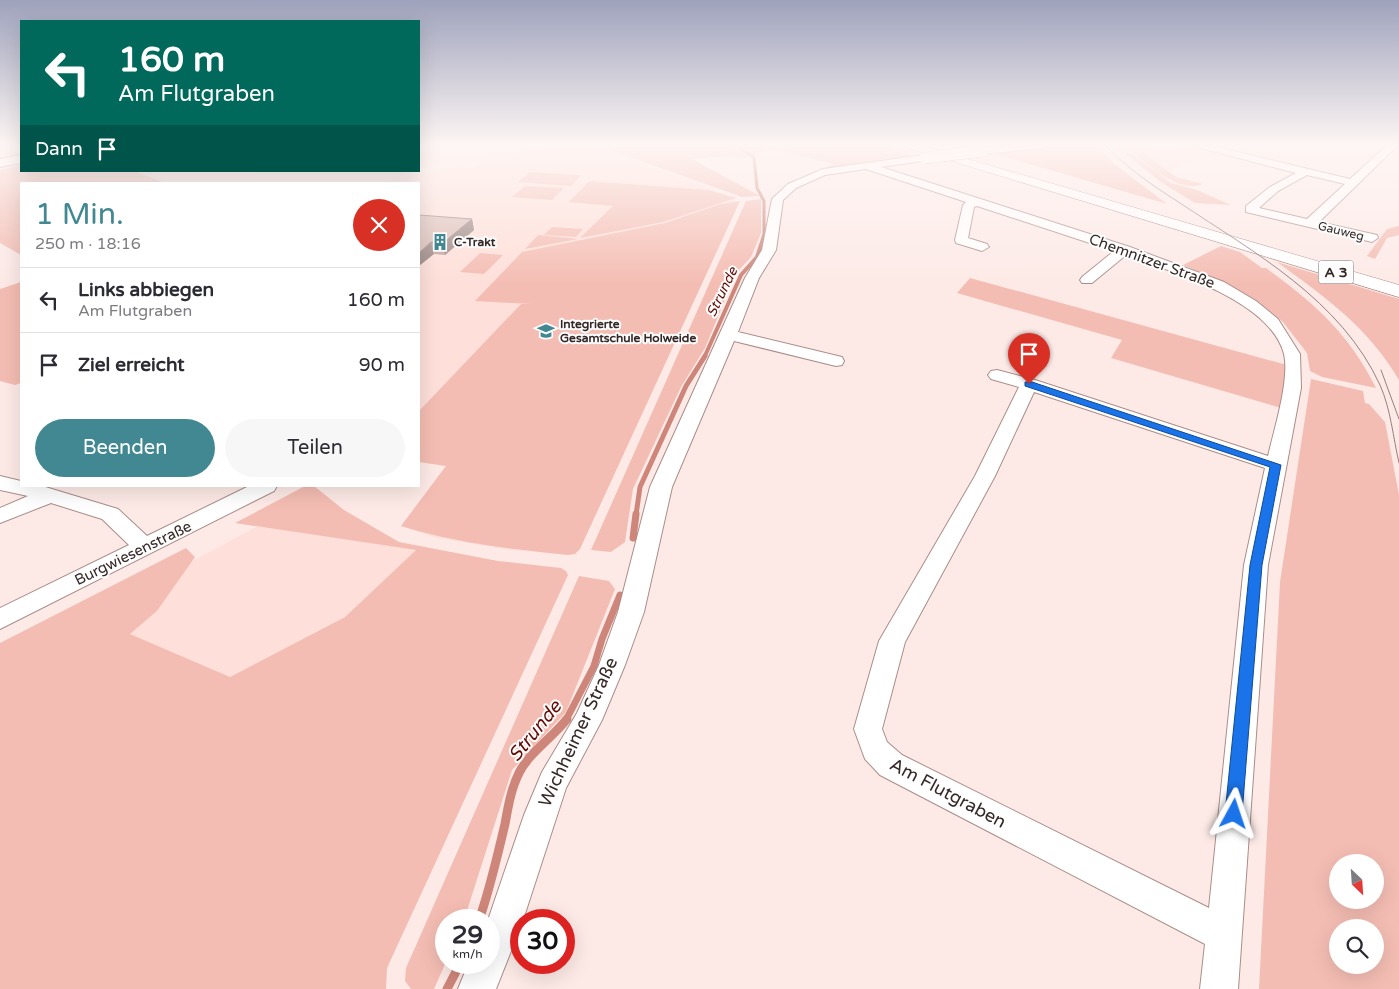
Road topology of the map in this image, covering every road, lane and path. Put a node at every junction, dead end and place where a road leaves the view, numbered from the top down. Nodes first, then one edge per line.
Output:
1 (788, 191) edge
2 (943, 191) edge
3 (1061, 191) edge
4 (1104, 191) edge
5 (1271, 191) edge
6 (1344, 191) edge
7 (976, 202) junction
8 (1310, 223) junction
9 (946, 234) dead end
10 (1372, 238) dead end
11 (961, 240) junction
12 (982, 247) dead end
13 (1125, 250) junction
14 (1399, 275) edge
15 (1087, 280) dead end
16 (1399, 291) edge
17 (729, 336) junction
18 (836, 360) dead end
19 (997, 375) dead end
20 (1029, 384) junction
21 (1276, 465) junction
22 (0, 483) edge
23 (265, 487) edge
24 (50, 494) junction
25 (0, 516) edge
26 (145, 547) junction
27 (0, 619) edge
28 (500, 933) edge
29 (1224, 934) junction
30 (483, 974) edge
31 (477, 989) edge
32 (1219, 989) edge

1 - 17 street, Wichheimer Straße
2 - 7 street, Chemnitzer Straße
3 - 16 highway, A 3
4 - 14 highway, A 3
5 - 8 street, Gauweg
6 - 8 street, Gauweg
7 - 11 street
7 - 13 street, Chemnitzer Straße
8 - 10 street, Gauweg
9 - 11 street
11 - 12 street
13 - 15 street
13 - 21 street, Chemnitzer Straße
17 - 18 street
17 - 28 street, Wichheimer Straße
19 - 20 street
20 - 21 street
20 - 29 street, Am Flutgraben
21 - 29 street, Chemnitzer Straße
22 - 24 street
23 - 26 street, Burgwiesenstraße
24 - 25 street
24 - 26 street
26 - 27 street, Burgwiesenstraße
29 - 32 street, Chemnitzer Straße
30 - 31 street, Wichheimer Straße

